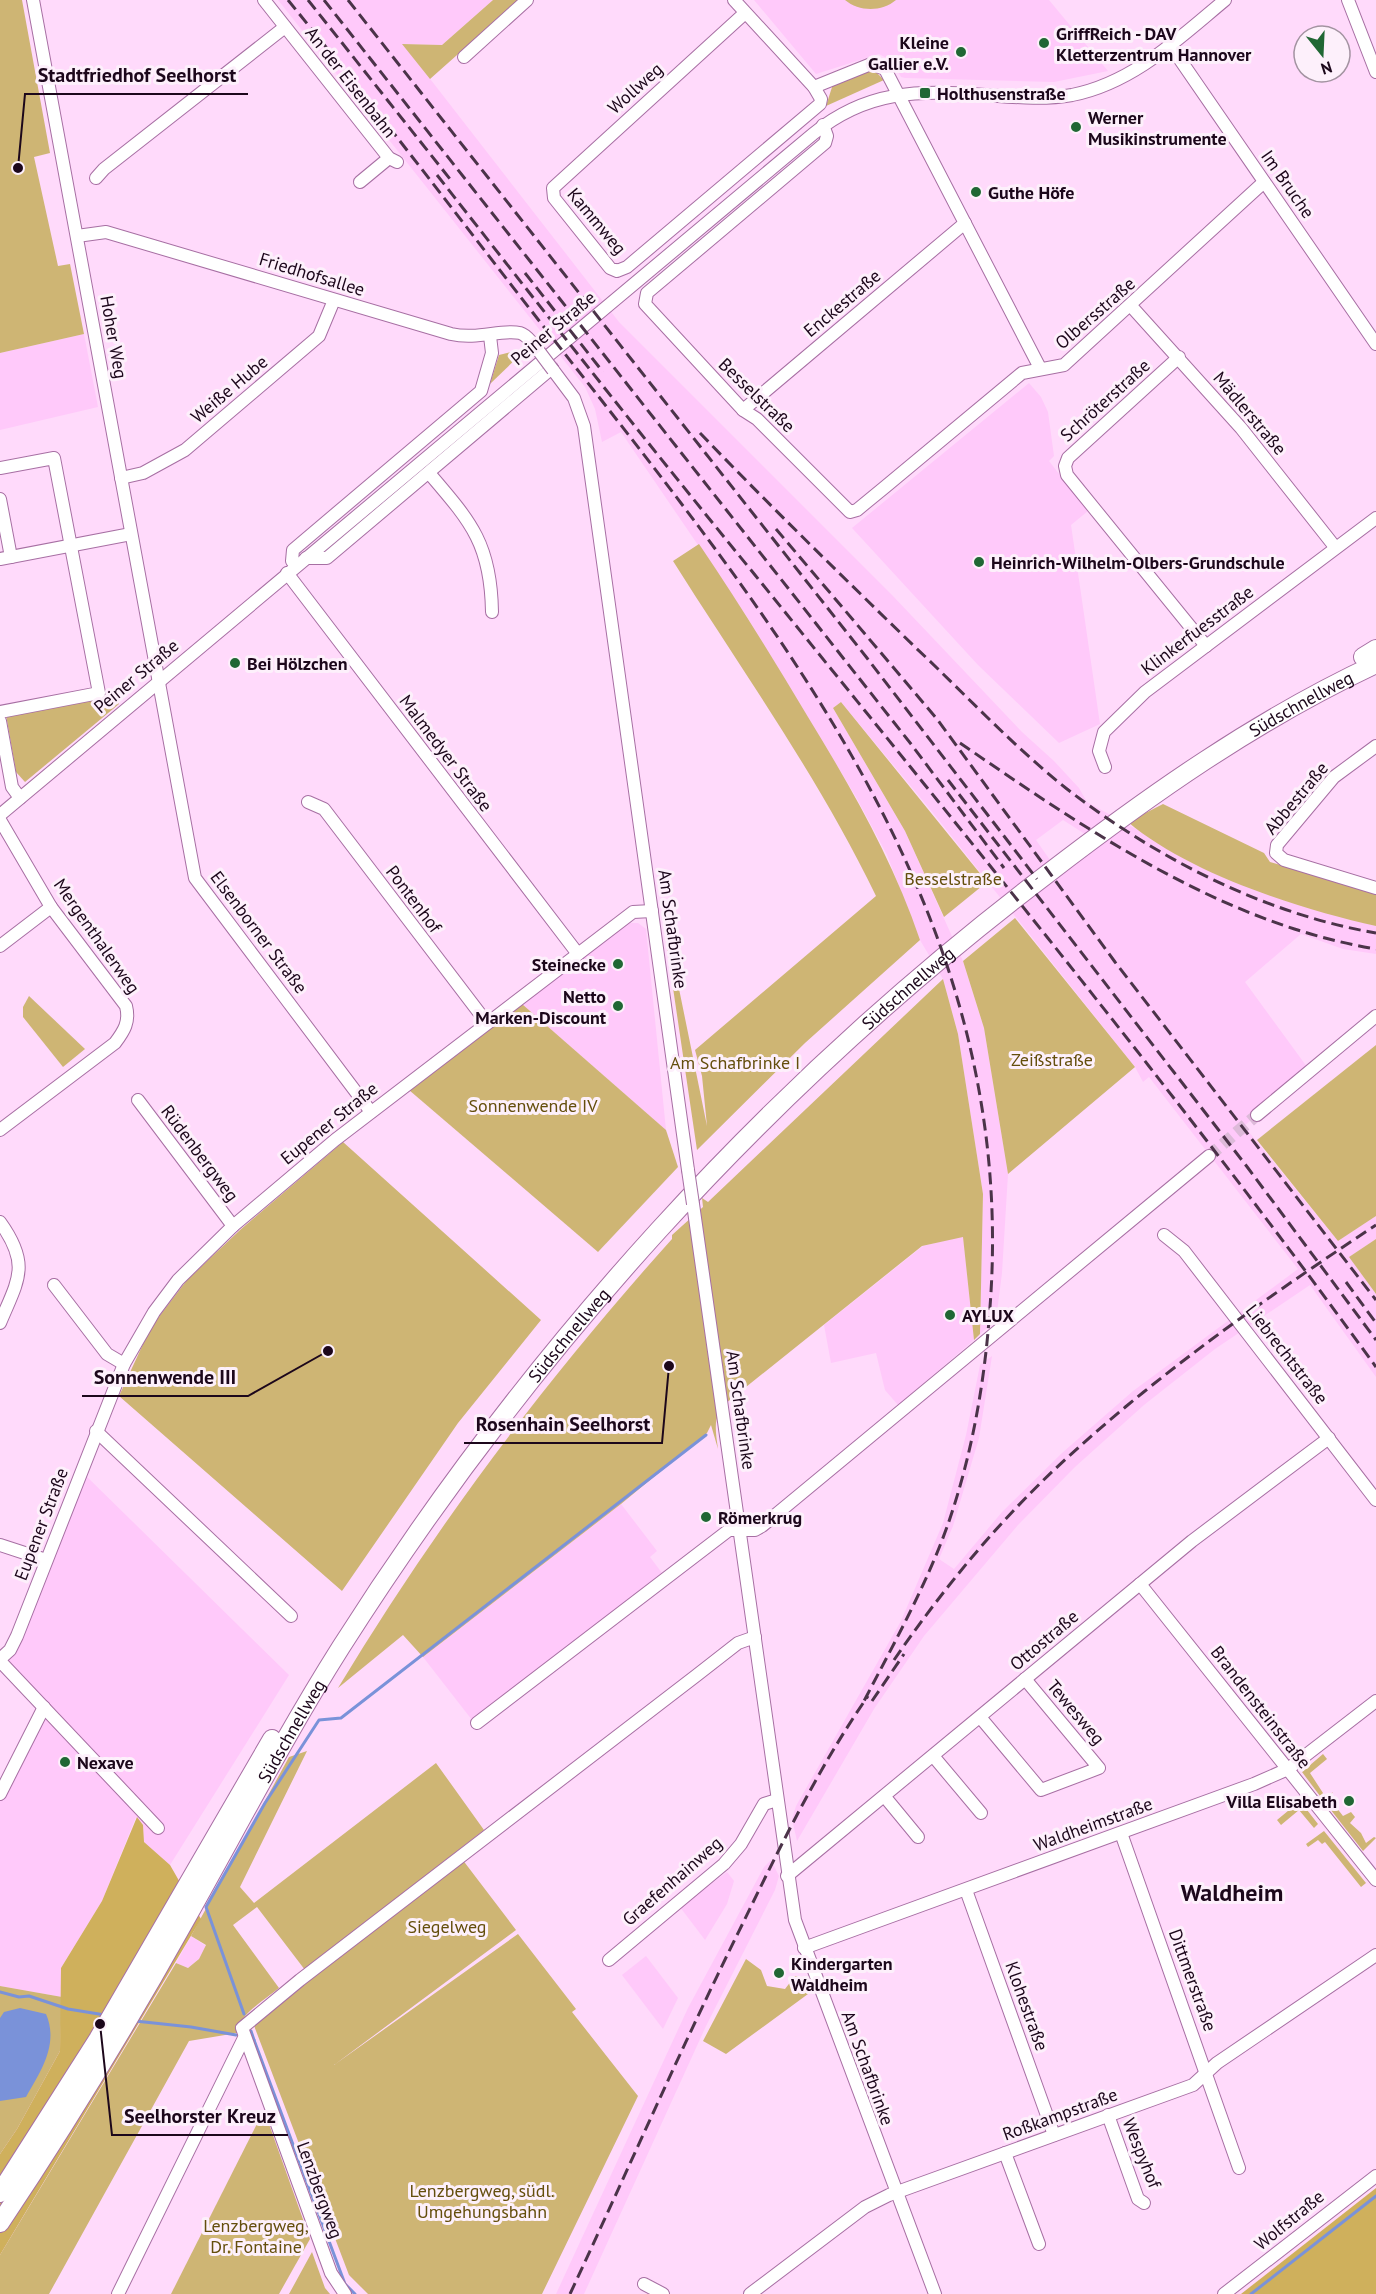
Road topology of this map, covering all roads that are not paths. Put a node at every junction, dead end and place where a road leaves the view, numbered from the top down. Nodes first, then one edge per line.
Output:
1 (33, 0) edge
2 (264, 0) edge
3 (527, 0) edge
4 (734, 0) edge
5 (1225, 0) edge
6 (1348, 0) edge
7 (745, 13) junction
8 (285, 27) junction
9 (1170, 45) junction
10 (464, 57) dead end
11 (1376, 72) edge
12 (814, 87) junction
13 (899, 94) junction
14 (823, 125) junction
15 (96, 178) dead end
16 (360, 182) dead end
17 (1264, 182) junction
18 (552, 192) joint
19 (965, 223) junction
20 (77, 236) junction
21 (334, 300) junction
22 (1131, 306) junction
23 (490, 336) junction
24 (1376, 344) edge
25 (534, 346) joint
26 (1179, 357) junction
27 (1040, 368) junction
28 (550, 371) junction
29 (742, 410) junction
30 (0, 468) edge
31 (429, 473) junction
32 (121, 478) junction
33 (0, 499) edge
34 (850, 512) joint
35 (1376, 518) edge
36 (132, 534) junction
37 (71, 545) junction
38 (1335, 548) junction
39 (5, 558) edge
40 (296, 565) junction
41 (492, 612) dead end
42 (1206, 646) junction
43 (1373, 656) edge
44 (158, 680) junction
45 (0, 712) edge
46 (0, 721) edge
47 (1376, 746) edge
48 (1105, 767) dead end
49 (21, 798) junction
50 (308, 802) dead end
51 (0, 815) edge
52 (0, 820) edge
53 (1376, 888) edge
54 (51, 907) junction
55 (652, 911) junction
56 (0, 946) edge
57 (578, 954) junction
58 (1376, 1016) edge
59 (487, 1023) junction
60 (138, 1100) dead end
61 (371, 1112) junction
62 (1257, 1115) tunnel mouth
63 (0, 1130) edge
64 (1209, 1156) tunnel mouth
65 (0, 1222) edge
66 (233, 1226) junction
67 (1164, 1235) dead end
68 (54, 1285) dead end
69 (0, 1323) edge
70 (124, 1364) junction
71 (96, 1431) junction
72 (1329, 1438) junction
73 (1376, 1500) edge
74 (740, 1530) junction
75 (0, 1545) edge
76 (46, 1560) junction
77 (1140, 1584) junction
78 (291, 1616) dead end
79 (755, 1637) junction
80 (0, 1660) edge
81 (1025, 1679) junction
82 (1376, 1701) edge
83 (44, 1707) junction
84 (980, 1718) junction
85 (477, 1723) dead end
86 (934, 1757) junction
87 (1288, 1769) junction
88 (0, 1794) edge
89 (885, 1797) junction
90 (777, 1800) junction
91 (981, 1813) dead end
92 (158, 1828) dead end
93 (1121, 1833) junction
94 (918, 1837) dead end
95 (787, 1876) junction
96 (1376, 1881) edge
97 (966, 1890) junction
98 (804, 1948) junction
99 (1376, 1955) edge
100 (609, 1960) dead end
101 (243, 2033) junction
102 (106, 2040) junction
103 (1207, 2071) junction
104 (1108, 2115) junction
105 (1054, 2135) junction
106 (1005, 2153) junction
107 (1239, 2168) dead end
108 (1376, 2176) edge
109 (896, 2192) junction
110 (0, 2193) edge
111 (1144, 2203) dead end
112 (2, 2221) edge
113 (1039, 2244) dead end
114 (644, 2284) dead end
115 (118, 2294) edge
116 (345, 2294) edge
117 (663, 2294) edge
118 (750, 2294) edge
119 (935, 2294) edge
120 (1224, 2294) edge

1 - 20 street, Hoher Weg
2 - 8 street
3 - 10 street
4 - 7 street
5 - 9 street, Peiner Straße
6 - 11 street
7 - 12 street
7 - 18 street, Wollweg
8 - 15 street
8 - 16 street, An der Eisenbahn
9 - 13 street, Peiner Straße
9 - 17 street, Im Bruche
12 - 13 street
12 - 18 street, Kammweg
13 - 14 street, Peiner Straße
13 - 19 street
14 - 29 street, Besselstraße
14 - 40 street, Peiner Straße
17 - 22 street, Olbersstraße
17 - 24 street, Im Bruche
19 - 27 street
19 - 29 street, Enckestraße
20 - 21 street, Friedhofsallee
20 - 32 street, Hoher Weg
21 - 23 street, Friedhofsallee
21 - 32 street, Weiße Hube
22 - 26 street, Mädlerstraße
22 - 27 street, Olbersstraße
23 - 25 street, Friedhofsallee
23 - 40 street, Peiner Straße
25 - 28 street, Am Schafbrinke, bridge
26 - 38 street, Mädlerstraße
26 - 42 street, Schröterstraße
27 - 34 street, Olbersstraße
28 - 31 street, Peiner Straße
28 - 55 street, Am Schafbrinke
29 - 34 street, Besselstraße
30 - 37 street
31 - 40 street, Peiner Straße
31 - 41 street
32 - 36 street, Hoher Weg
33 - 39 street
35 - 38 street, Klinkerfuesstraße
36 - 37 street
36 - 44 street, Hoher Weg
37 - 39 street
37 - 45 street
38 - 42 street, Klinkerfuesstraße
40 - 44 street, Peiner Straße
40 - 57 street, Malmedyer Straße
42 - 48 street, Klinkerfuesstraße
43 - 102 highway, Südschnellweg
44 - 49 street, Peiner Straße
44 - 61 street, Elsenborner Straße
46 - 49 street
47 - 53 street, Abbestraße
49 - 51 street, Peiner Straße
50 - 59 street, Pontenhof
52 - 54 street, Mergenthalerweg
54 - 56 street
54 - 63 street, Mergenthalerweg
55 - 57 street, Eupener Straße
55 - 74 street, Am Schafbrinke, bridge
57 - 59 street, Eupener Straße
58 - 62 street
59 - 61 street, Eupener Straße
60 - 66 street, Rüdenbergweg
61 - 66 street, Eupener Straße
64 - 74 street
65 - 69 street
66 - 70 street, Eupener Straße
67 - 72 street, Liebrechtstraße
68 - 70 street
70 - 71 street, Eupener Straße
71 - 76 street, Eupener Straße
71 - 78 street
72 - 73 street, Liebrechtstraße
72 - 77 street, Ottostraße
74 - 79 street, Am Schafbrinke
74 - 85 street
75 - 76 street
76 - 80 street, Eupener Straße
77 - 81 street, Ottostraße
77 - 87 street, Brandensteinstraße
79 - 90 street, Am Schafbrinke
79 - 101 street
80 - 83 street, Eupener Straße
81 - 84 street, Ottostraße
81 - 84 street, Tewesweg
82 - 87 street, Waldheimstraße
83 - 88 street
83 - 92 street, Eupener Straße
84 - 86 street, Ottostraße
86 - 89 street, Ottostraße
86 - 91 street
87 - 93 street, Waldheimstraße
87 - 96 street, Brandensteinstraße
89 - 94 street
89 - 95 street, Ottostraße
90 - 95 street, Am Schafbrinke
90 - 100 street, Graefenhainweg
93 - 97 street, Waldheimstraße
93 - 103 street, Dittmerstraße
95 - 98 street, Am Schafbrinke
97 - 98 street, Waldheimstraße
97 - 105 street, Klohestraße
98 - 109 street, Am Schafbrinke
99 - 103 street, Roßkampstraße
101 - 115 street
101 - 116 street, Lenzbergweg
102 - 110 highway, Südschnellweg
102 - 112 highway, Südschnellweg
103 - 104 street, Roßkampstraße
103 - 107 street, Dittmerstraße
104 - 105 street, Roßkampstraße
104 - 111 street, Wespyhof
105 - 106 street, Roßkampstraße
106 - 109 street, Roßkampstraße
106 - 113 street
108 - 120 street, Wolfstraße
109 - 118 street, Roßkampstraße
109 - 119 street, Am Schafbrinke
114 - 117 street

